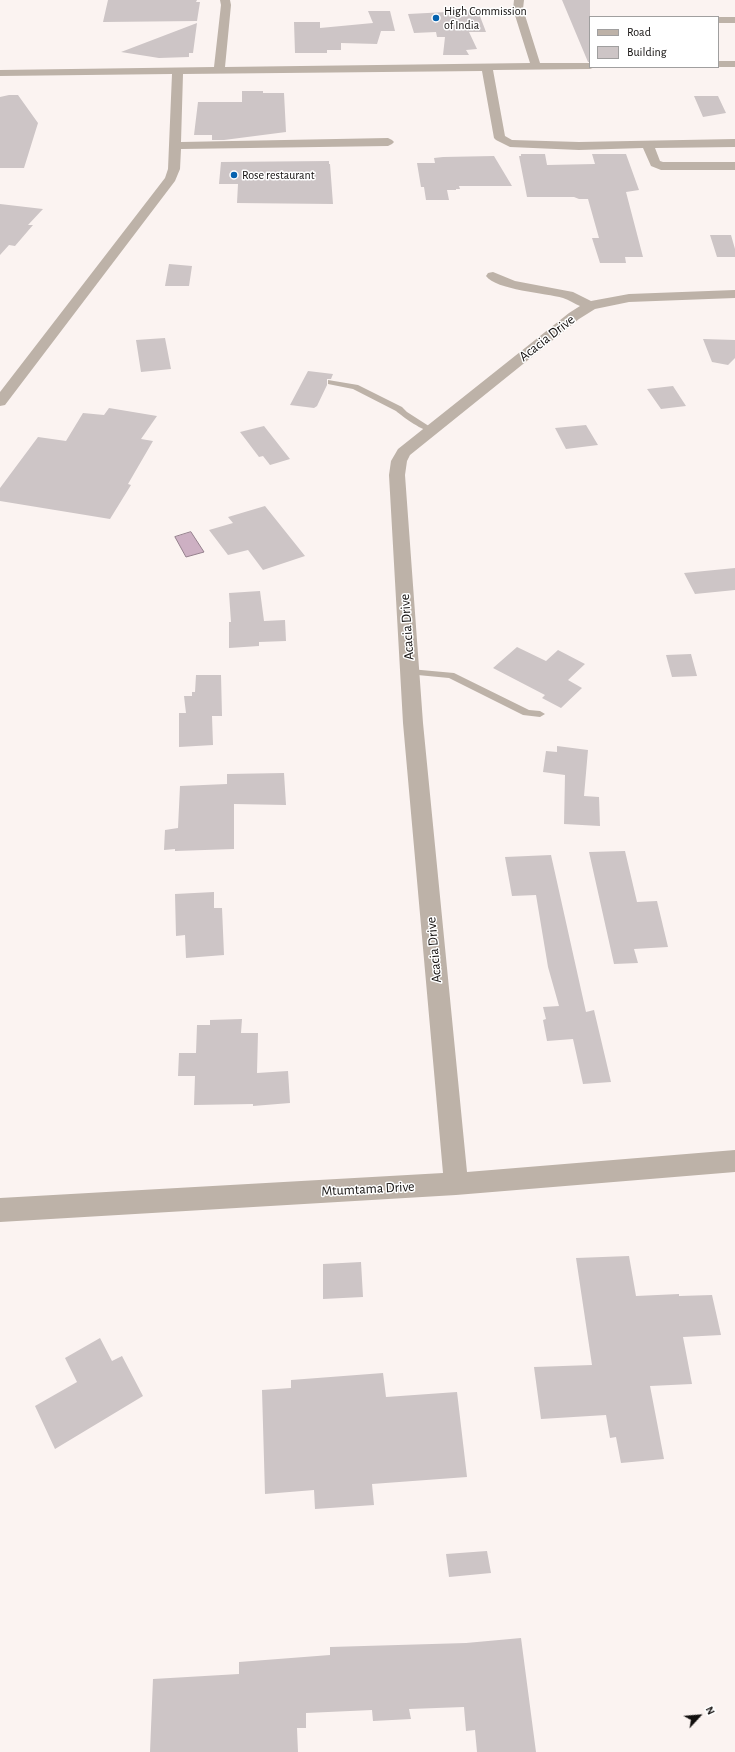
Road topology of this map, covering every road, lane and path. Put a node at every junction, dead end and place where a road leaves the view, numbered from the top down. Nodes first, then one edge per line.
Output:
1 (225, 0) edge
2 (519, 0) edge
3 (719, 20) edge
4 (735, 20) edge
5 (719, 64) edge
6 (735, 64) edge
7 (536, 66) junction
8 (589, 66) edge
9 (487, 67) junction
10 (219, 70) junction
11 (178, 71) junction
12 (0, 73) edge
13 (735, 138) edge
14 (388, 142) dead end
15 (546, 143) junction
16 (735, 143) edge
17 (648, 145) junction
18 (175, 146) junction
19 (735, 166) edge
20 (493, 276) dead end
21 (735, 294) edge
22 (590, 306) junction
23 (331, 382) dead end
24 (0, 402) edge
25 (431, 430) junction
26 (410, 672) junction
27 (540, 714) dead end
28 (735, 1161) edge
29 (456, 1184) junction
30 (0, 1210) edge

1 - 10 street
2 - 7 street
3 - 4 street
5 - 6 street
7 - 8 street
7 - 9 street
9 - 10 street
9 - 15 street
10 - 11 street
11 - 12 street
11 - 18 street
13 - 15 street
14 - 18 street
15 - 17 street
16 - 17 street
17 - 19 street
18 - 24 street
20 - 22 street
21 - 22 street, Acacia Drive
22 - 25 street, Acacia Drive
23 - 25 lane
25 - 26 street, Acacia Drive
26 - 27 lane
26 - 29 street, Acacia Drive
28 - 29 street, Mtumtama Drive
29 - 30 street, Mtumtama Drive

